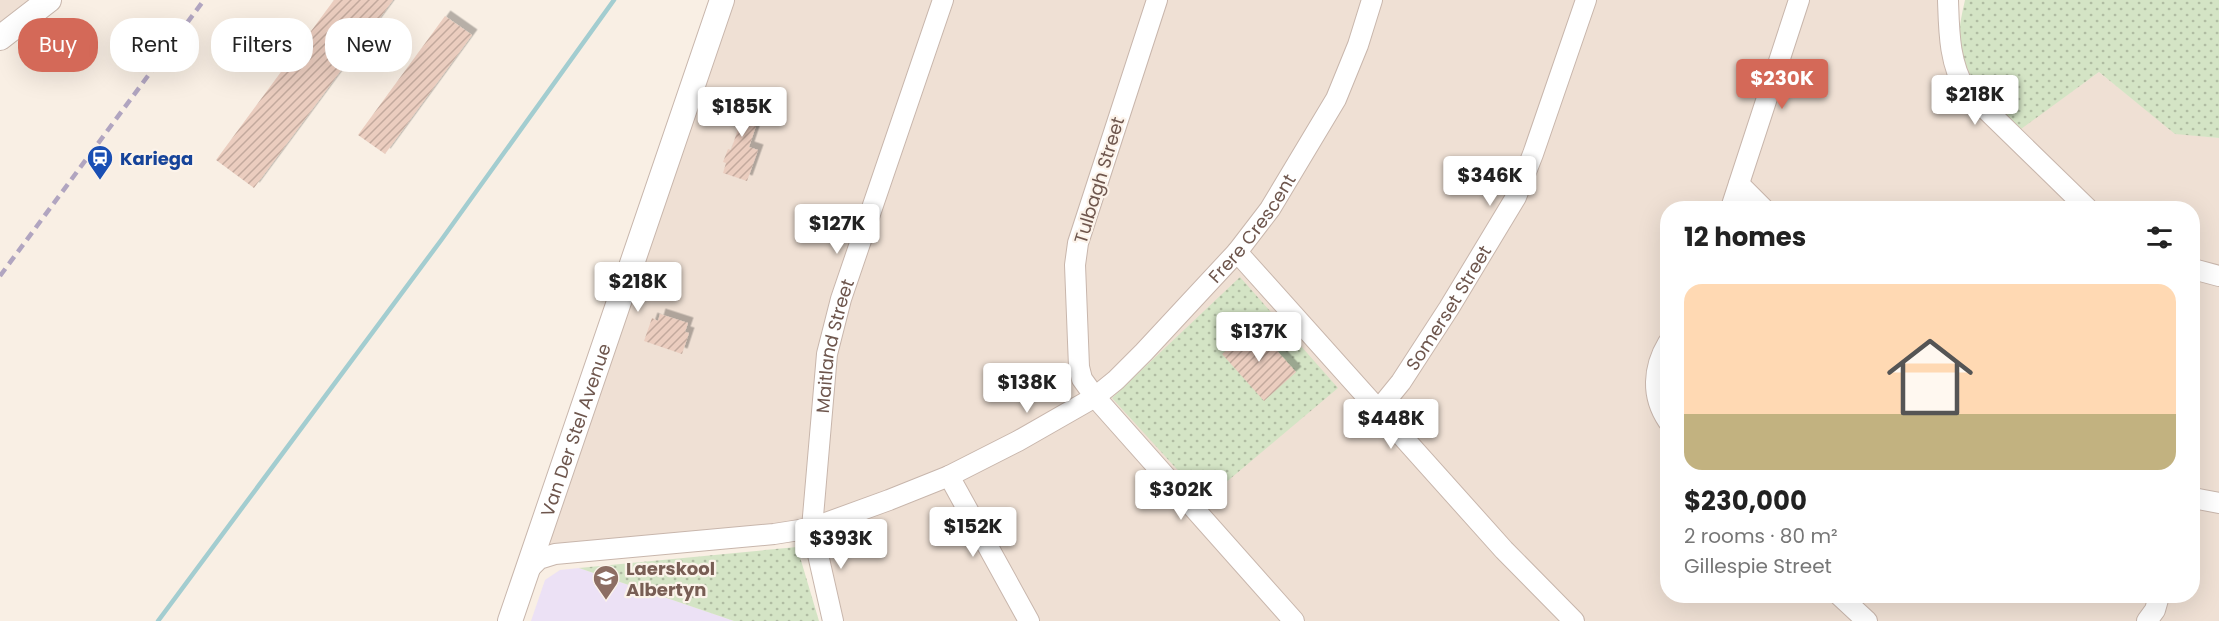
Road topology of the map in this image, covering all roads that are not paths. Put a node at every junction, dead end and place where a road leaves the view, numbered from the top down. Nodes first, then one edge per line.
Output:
1 (49, 0) edge
2 (722, 0) edge
3 (942, 0) edge
4 (1157, 0) edge
5 (1371, 0) edge
6 (1586, 0) edge
7 (1799, 0) edge
8 (1948, 0) edge
9 (0, 38) edge
10 (1739, 184) junction
11 (1733, 201) edge
12 (1757, 201) edge
13 (2080, 201) edge
14 (1237, 252) junction
15 (2200, 271) edge
16 (2219, 276) edge
17 (1660, 360) edge
18 (1095, 397) junction
19 (1660, 406) edge
20 (1379, 409) junction
21 (950, 476) junction
22 (2200, 499) edge
23 (2219, 503) edge
24 (812, 528) junction
25 (527, 571) junction
26 (1848, 603) edge
27 (2157, 603) edge
28 (510, 621) edge
29 (832, 621) edge
30 (1029, 621) edge
31 (1294, 621) edge
32 (1574, 621) edge
33 (1867, 621) edge
34 (2147, 621) edge

1 - 9 street
2 - 25 street, Van Der Stel Avenue
3 - 24 street, Maitland Street
4 - 18 street, Tulbagh Street
5 - 14 street, Frere Crescent
6 - 20 street, Somerset Street
7 - 10 street
8 - 13 street
10 - 11 street
10 - 12 street
14 - 18 street, Frere Crescent
14 - 20 street
15 - 16 street
17 - 19 street
18 - 21 street, Frere Crescent
18 - 31 street, Tulbagh Street
20 - 32 street
21 - 24 street, Frere Crescent
21 - 30 street
22 - 23 street
24 - 25 street, Frere Crescent
24 - 29 street, Maitland Street
25 - 28 street, Van Der Stel Avenue
26 - 33 street
27 - 34 street

